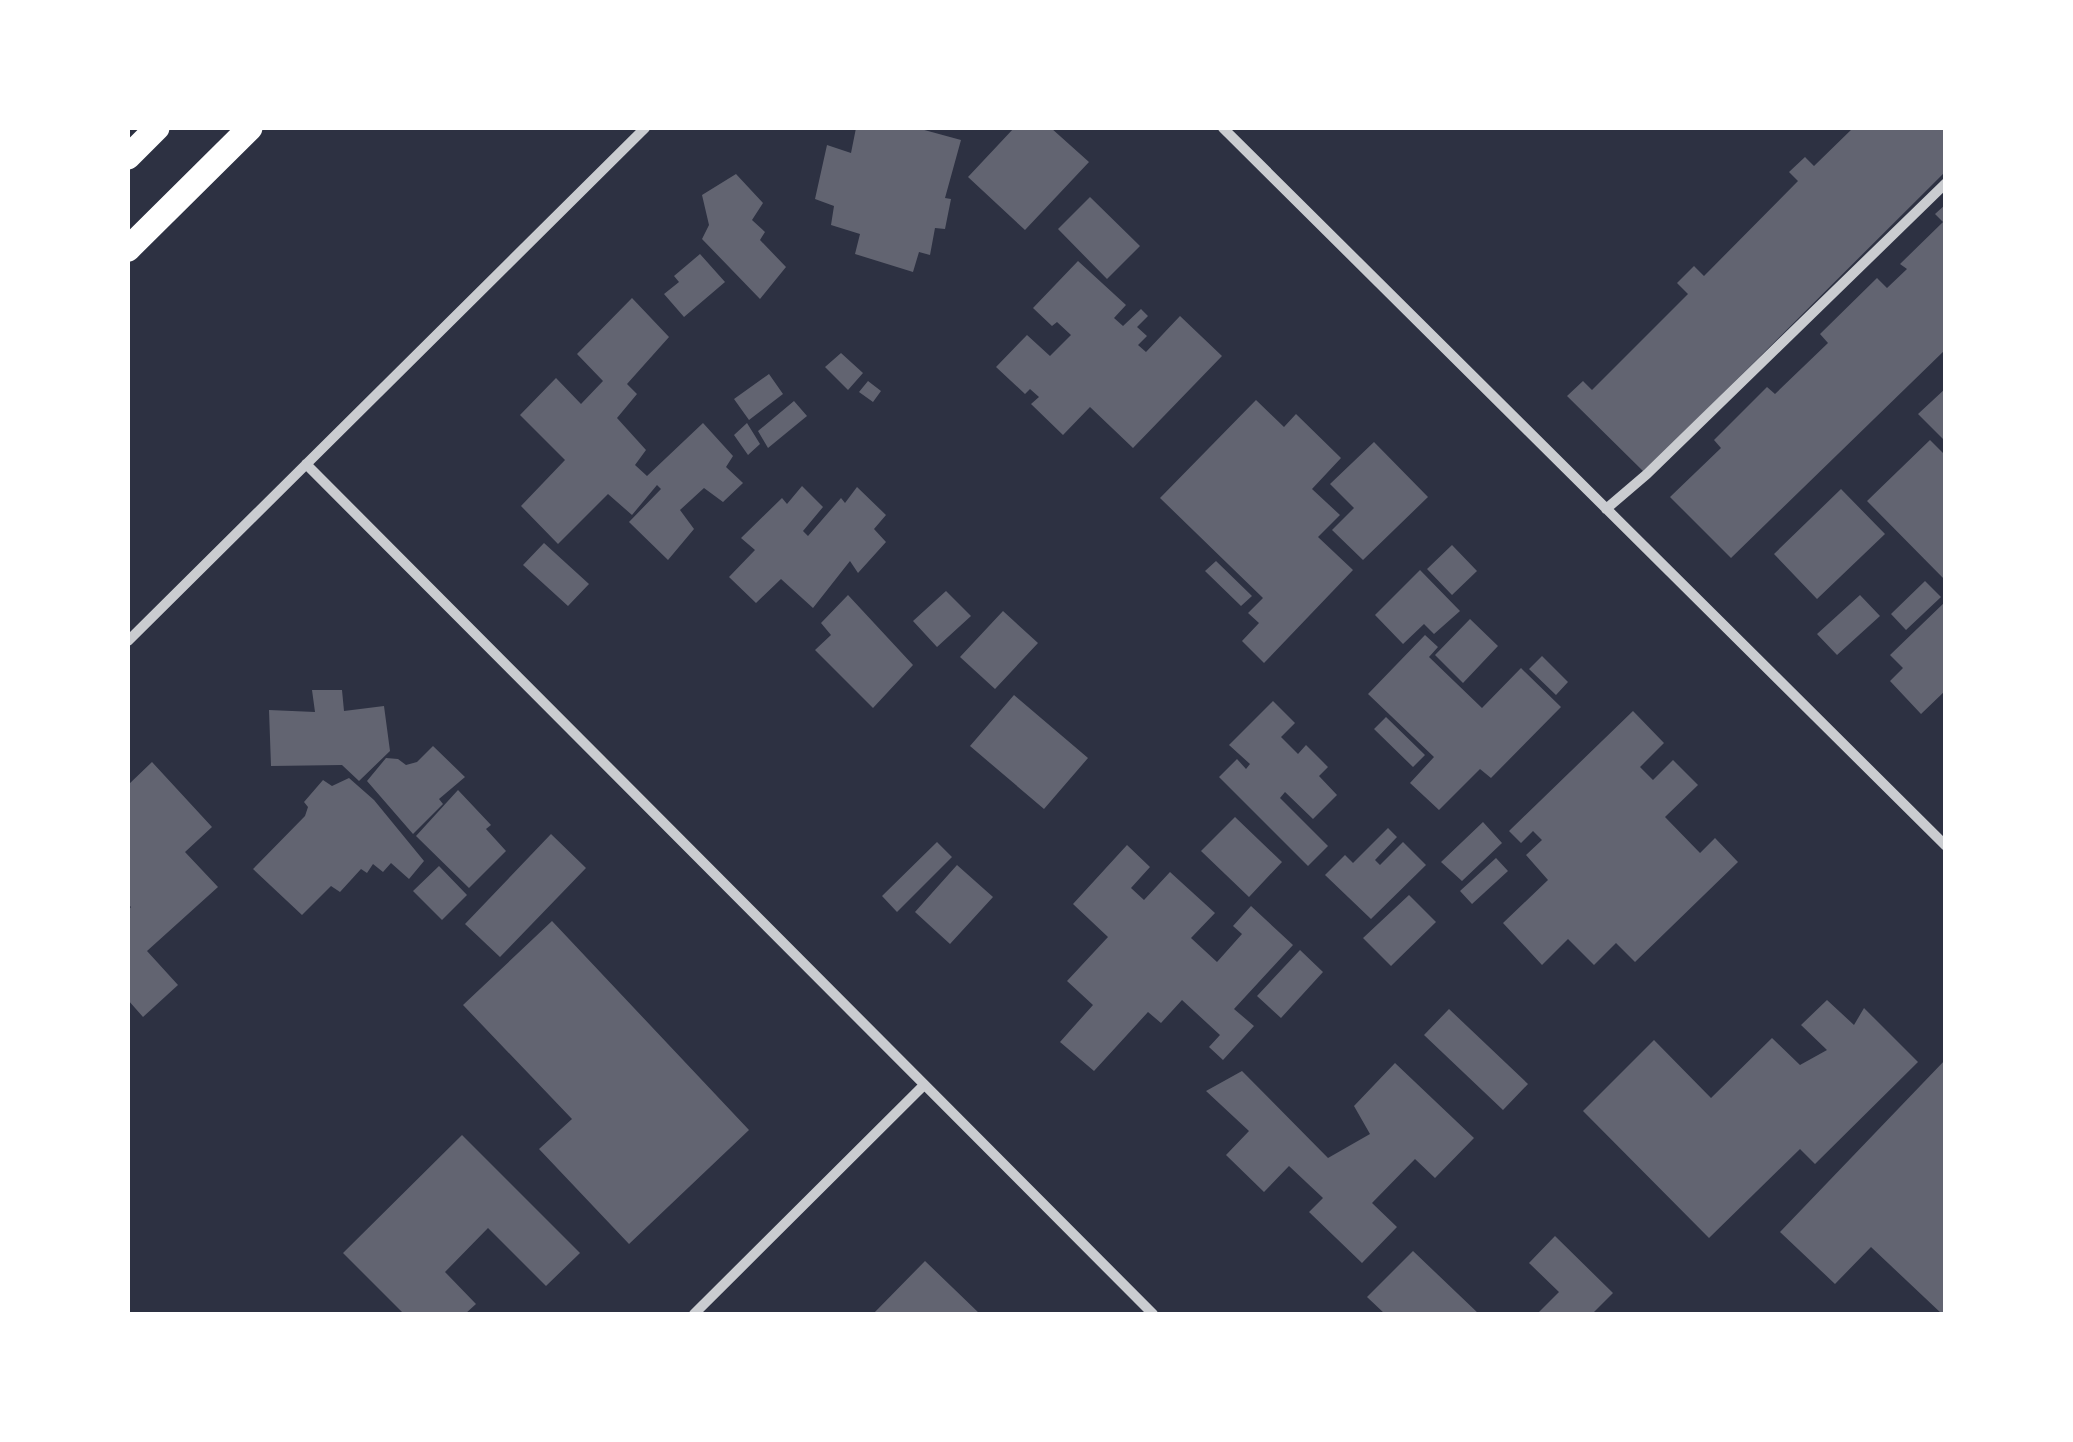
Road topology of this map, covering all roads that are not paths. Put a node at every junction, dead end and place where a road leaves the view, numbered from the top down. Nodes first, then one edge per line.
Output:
1 (157, 128) edge
2 (250, 128) edge
3 (645, 128) edge
4 (1223, 128) edge
5 (128, 157) edge
6 (1946, 183) edge
7 (128, 249) edge
8 (306, 464) junction
9 (1606, 509) junction
10 (128, 641) edge
11 (1946, 846) edge
12 (924, 1086) junction
13 (694, 1314) edge
14 (1153, 1314) edge

1 - 5 main road
2 - 7 main road
3 - 8 street
4 - 9 street
6 - 9 street
8 - 10 street
8 - 12 street
9 - 11 street
12 - 13 street
12 - 14 street

